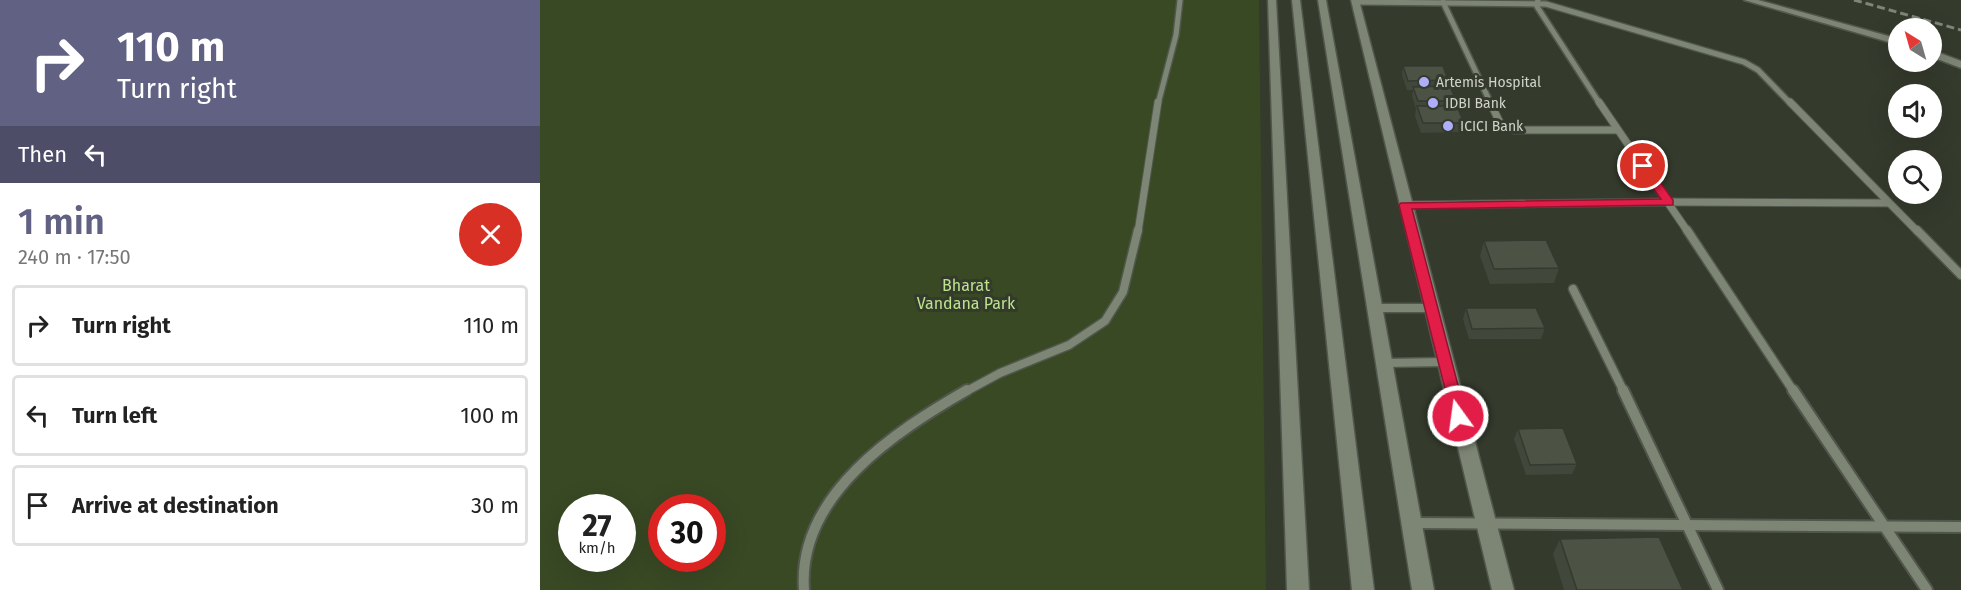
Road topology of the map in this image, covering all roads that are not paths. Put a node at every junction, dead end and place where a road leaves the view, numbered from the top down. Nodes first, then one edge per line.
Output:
1 (1180, 0) edge
2 (1272, 0) edge
3 (1296, 0) edge
4 (1322, 0) edge
5 (1748, 0) edge
6 (1777, 0) edge
7 (1355, 1) edge
8 (1454, 1) edge
9 (1537, 1) edge
10 (1443, 2) junction
11 (1888, 32) edge
12 (1888, 39) edge
13 (1942, 48) edge
14 (1961, 55) edge
15 (1942, 57) edge
16 (1961, 65) edge
17 (1617, 130) junction
18 (1669, 202) junction
19 (1888, 203) joint
20 (1889, 204) edge
21 (1405, 205) junction
22 (1961, 275) edge
23 (1573, 289) dead end
24 (1374, 308) junction
25 (1431, 308) junction
26 (1444, 362) junction
27 (1384, 363) junction
28 (1411, 523) junction
29 (1486, 524) junction
30 (1687, 525) junction
31 (1886, 526) junction
32 (1961, 527) edge
33 (804, 590) edge
34 (1298, 590) edge
35 (1363, 590) edge
36 (1423, 590) edge
37 (1503, 590) edge
38 (1718, 590) edge
39 (1927, 590) edge

1 - 33 lane
2 - 34 street
3 - 35 street
4 - 24 street
5 - 12 street
6 - 11 street
7 - 10 lane
7 - 21 street
8 - 9 lane
8 - 10 lane
9 - 17 lane
9 - 19 lane
10 - 17 lane
13 - 14 street
15 - 16 street
17 - 18 lane
18 - 19 lane
18 - 21 lane
18 - 31 lane
20 - 22 lane
21 - 25 street
23 - 30 lane
24 - 25 lane
24 - 27 street
25 - 26 street
26 - 27 lane
26 - 29 street
27 - 28 street
28 - 29 lane
28 - 36 street
29 - 30 lane
29 - 37 street
30 - 31 lane
30 - 38 lane
31 - 32 lane
31 - 39 lane

